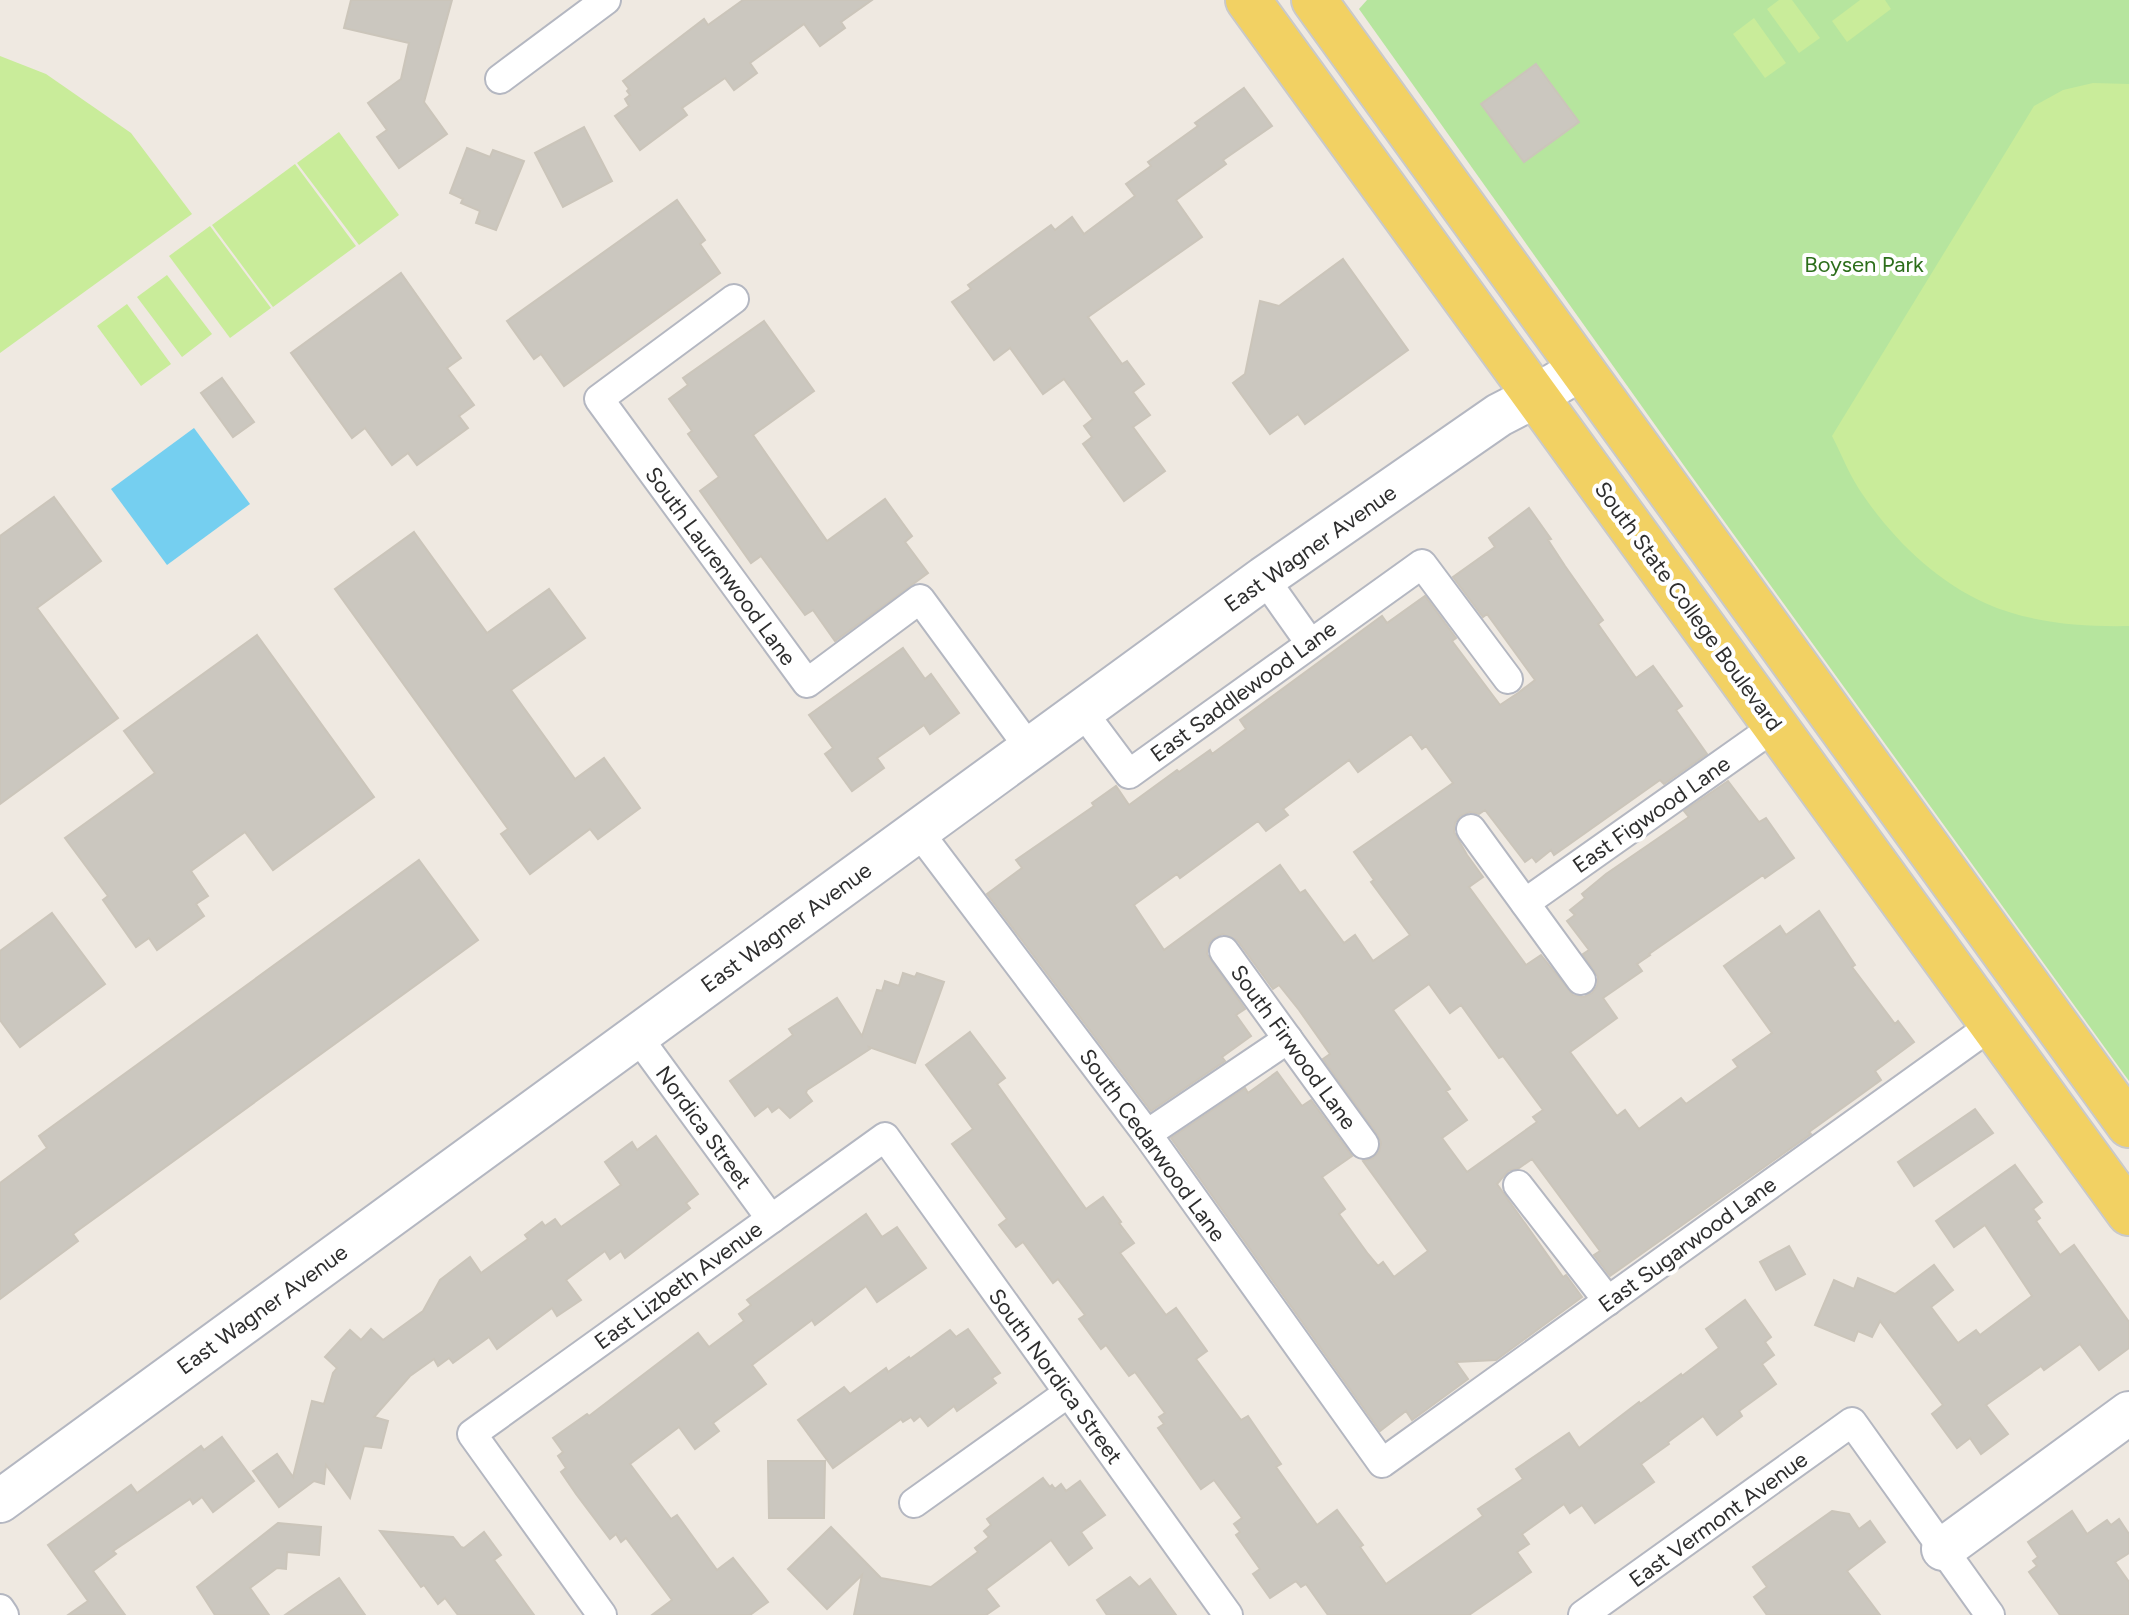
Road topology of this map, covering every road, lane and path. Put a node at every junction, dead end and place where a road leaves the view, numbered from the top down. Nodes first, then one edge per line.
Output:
1 (606, 0) edge
2 (1248, 0) edge
3 (1314, 0) edge
4 (500, 79) dead end
5 (734, 299) dead end
6 (1581, 369) junction
7 (1534, 397) junction
8 (1264, 578) junction
9 (1310, 643) junction
10 (1508, 679) dead end
11 (1082, 711) junction
12 (1777, 725) junction
13 (1030, 749) junction
14 (1471, 829) dead end
15 (918, 831) junction
16 (1525, 903) junction
17 (1224, 951) dead end
18 (1581, 980) dead end
19 (1992, 1025) junction
20 (637, 1036) junction
21 (1288, 1039) junction
22 (2129, 1125) edge
23 (1147, 1134) junction
24 (885, 1137) joint
25 (1364, 1144) dead end
26 (1518, 1185) dead end
27 (2129, 1213) edge
28 (771, 1219) junction
29 (1608, 1301) junction
30 (1068, 1393) junction
31 (2129, 1413) edge
32 (1382, 1463) joint
33 (0, 1501) edge
34 (914, 1503) dead end
35 (1943, 1549) junction
36 (0, 1609) edge
37 (4, 1615) edge
38 (602, 1615) edge
39 (1228, 1615) edge
40 (1583, 1615) edge
41 (1990, 1615) edge

1 - 4 street
2 - 7 main road, South State College Boulevard
3 - 6 main road
5 - 13 street, South Laurenwood Lane
6 - 7 street, East Wagner Avenue
6 - 22 main road
7 - 8 street, East Wagner Avenue
7 - 12 main road, South State College Boulevard
8 - 9 street
8 - 11 street, East Wagner Avenue
9 - 10 street, East Saddlewood Lane
9 - 11 street, East Saddlewood Lane
11 - 13 street, East Wagner Avenue
12 - 16 street, East Figwood Lane
12 - 19 main road, South State College Boulevard
13 - 15 street, East Wagner Avenue
14 - 16 street
15 - 20 street, East Wagner Avenue
15 - 23 street, South Cedarwood Lane
16 - 18 street
17 - 21 street, South Firwood Lane
19 - 27 main road, South State College Boulevard
19 - 29 street, East Sugarwood Lane
20 - 28 street, Nordica Street
20 - 33 street, East Wagner Avenue
21 - 23 street
21 - 25 street, South Firwood Lane
23 - 32 street, South Cedarwood Lane
24 - 28 street, East Lizbeth Avenue
24 - 30 street, South Nordica Street
26 - 29 street
28 - 38 street, East Lizbeth Avenue
29 - 32 street, East Sugarwood Lane
30 - 34 street
30 - 39 street, South Nordica Street
31 - 35 street
35 - 40 street, East Vermont Avenue
35 - 41 street
36 - 37 street

